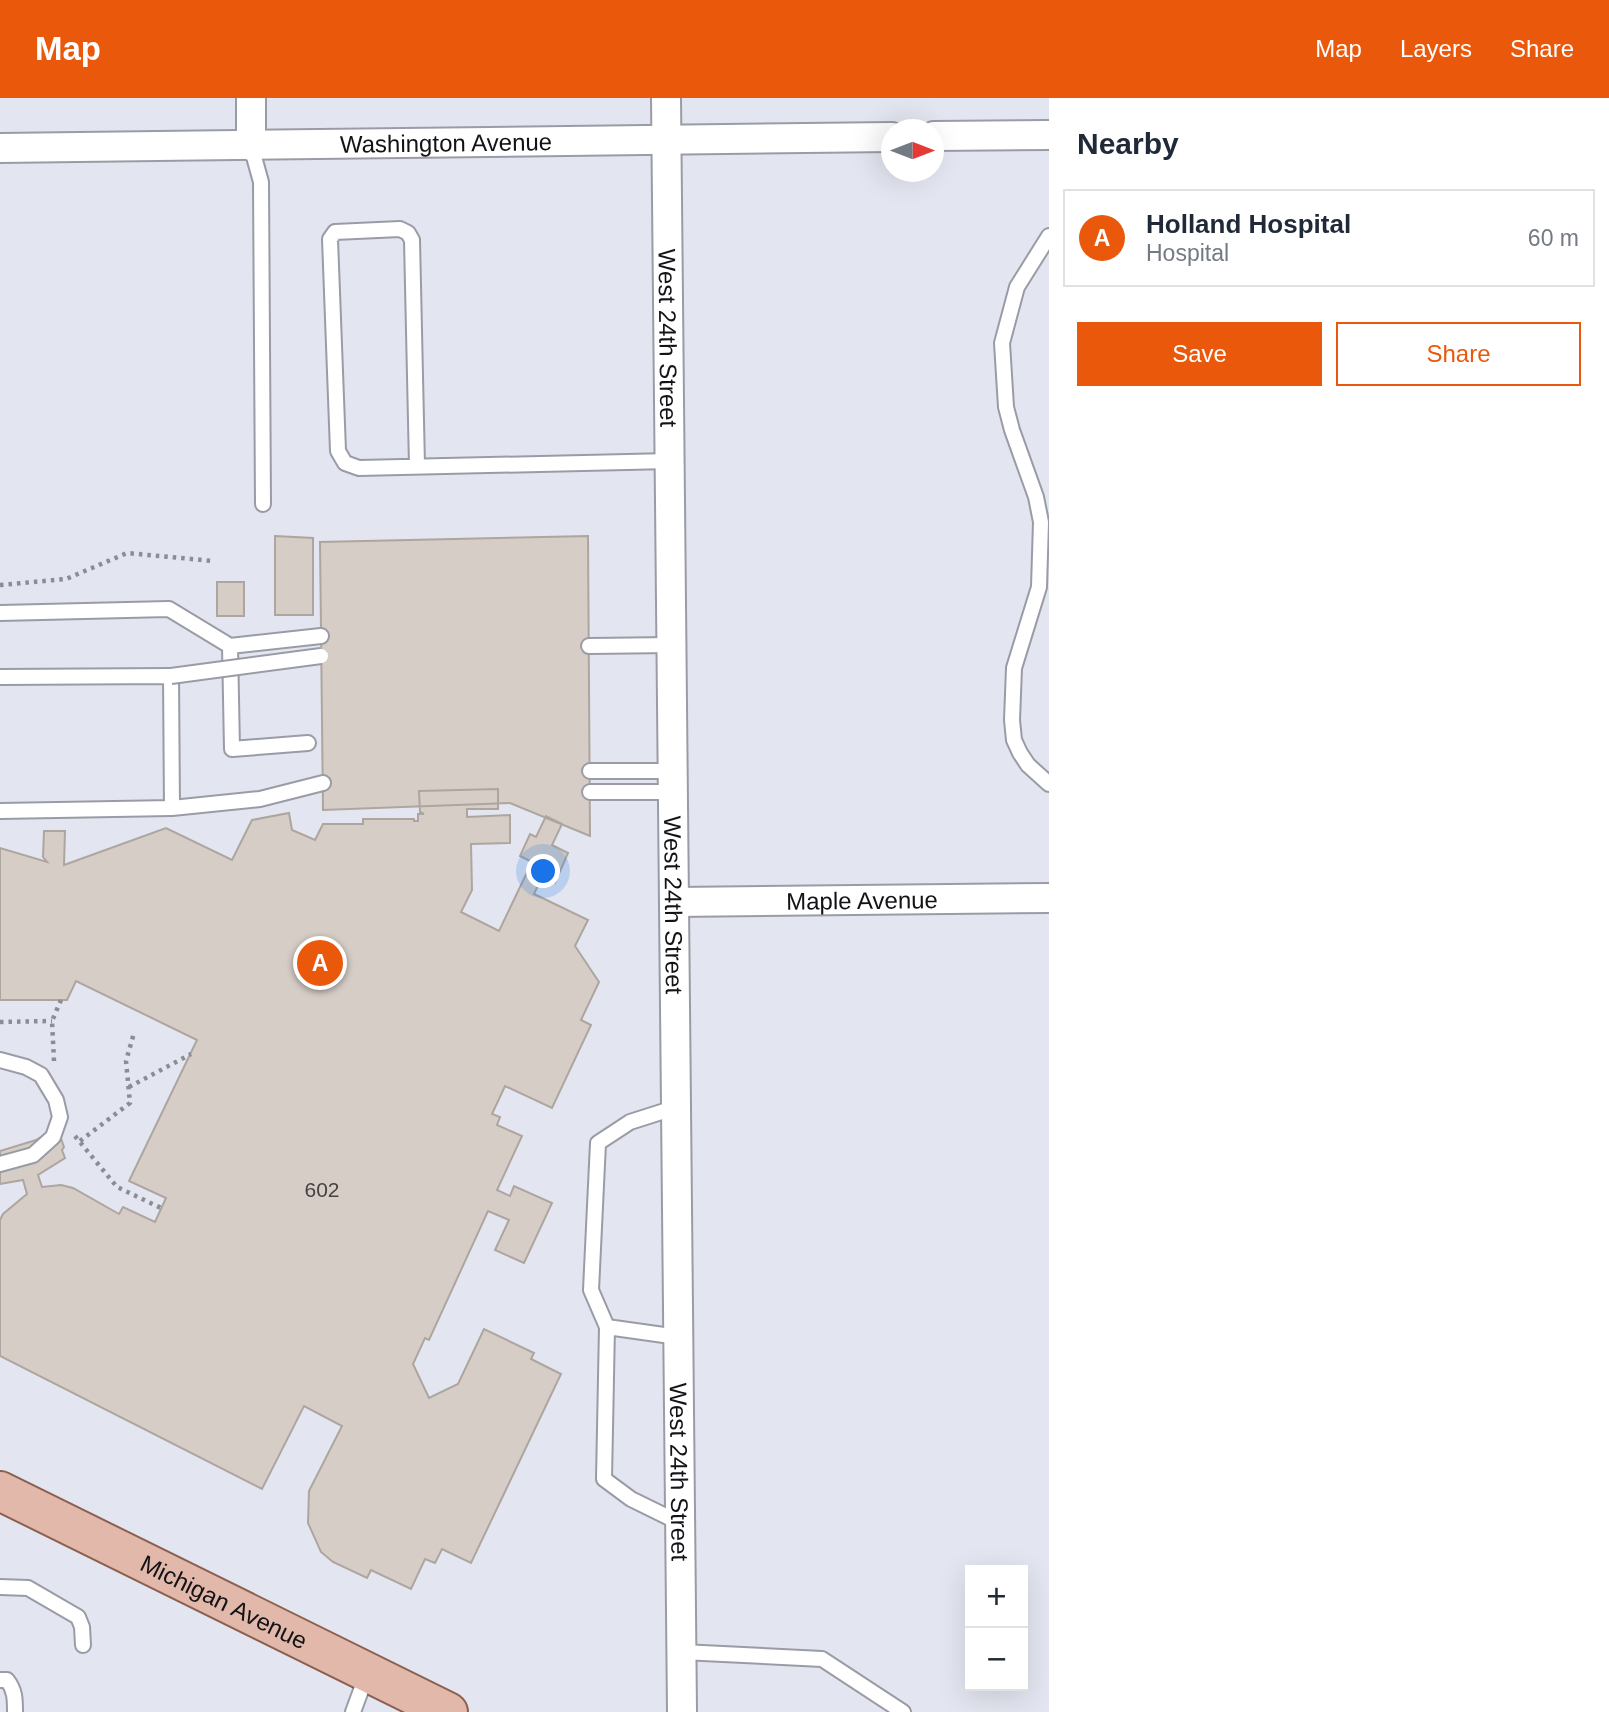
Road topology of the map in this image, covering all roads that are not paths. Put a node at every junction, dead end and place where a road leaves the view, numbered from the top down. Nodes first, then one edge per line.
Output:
1 (251, 98) edge
2 (666, 98) edge
3 (1049, 135) edge
4 (944, 136) edge
5 (881, 137) edge
6 (667, 140) junction
7 (251, 145) junction
8 (0, 148) edge
9 (1049, 236) edge
10 (670, 461) junction
11 (417, 466) junction
12 (263, 504) dead end
13 (0, 613) edge
14 (321, 636) dead end
15 (673, 645) junction
16 (230, 646) junction
17 (589, 646) dead end
18 (321, 656) dead end
19 (0, 677) edge
20 (171, 677) junction
21 (308, 743) dead end
22 (590, 771) dead end
23 (674, 781) junction
24 (323, 783) dead end
25 (1049, 784) edge
26 (590, 792) dead end
27 (172, 808) junction
28 (0, 811) edge
29 (1049, 898) edge
30 (676, 902) junction
31 (0, 1060) edge
32 (677, 1107) junction
33 (0, 1164) edge
34 (607, 1327) junction
35 (678, 1337) junction
36 (0, 1490) edge
37 (680, 1523) junction
38 (0, 1587) edge
39 (83, 1645) dead end
40 (682, 1652) junction
41 (368, 1672) junction
42 (0, 1679) edge
43 (15, 1712) edge
44 (353, 1712) edge
45 (448, 1712) edge
46 (682, 1712) edge
47 (904, 1712) edge

1 - 7 street
2 - 6 street, West 24th Street
3 - 4 street
5 - 6 street, Washington Avenue
6 - 7 street, Washington Avenue
6 - 10 street, West 24th Street
7 - 8 street, Washington Avenue
7 - 12 lane
9 - 25 lane
10 - 11 lane
10 - 15 street, West 24th Street
11 - 11 lane
13 - 16 lane
14 - 16 lane
15 - 17 lane
15 - 23 street, West 24th Street
16 - 21 lane
18 - 20 lane, bridge
19 - 20 lane
20 - 27 lane
22 - 23 lane
23 - 26 lane
23 - 30 street, West 24th Street
24 - 27 lane
27 - 28 lane
29 - 30 street, Maple Avenue
30 - 32 street, West 24th Street
31 - 33 lane
32 - 34 lane
32 - 35 street, West 24th Street
34 - 35 lane
34 - 37 lane
35 - 37 street, West 24th Street
36 - 41 main road, Michigan Avenue
37 - 40 street, West 24th Street
38 - 39 lane
40 - 46 street, West 24th Street
40 - 47 lane
41 - 44 lane
41 - 45 main road, Michigan Avenue
42 - 43 lane

